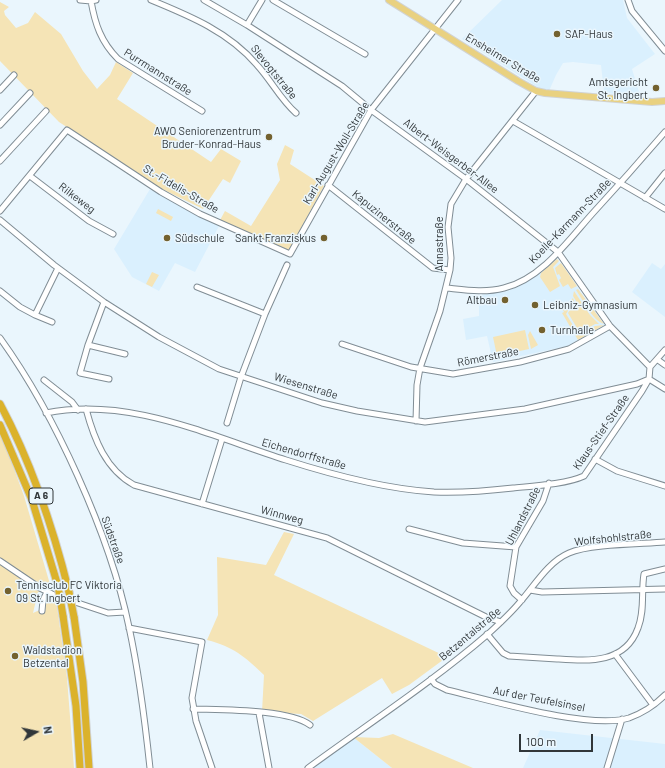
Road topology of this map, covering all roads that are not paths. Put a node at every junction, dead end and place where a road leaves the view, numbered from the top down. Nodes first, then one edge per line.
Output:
1 (80, 0) edge
2 (151, 0) edge
3 (204, 0) edge
4 (262, 0) edge
5 (273, 0) edge
6 (389, 0) edge
7 (458, 0) edge
8 (628, 0) edge
9 (93, 1) edge
10 (247, 25) junction
11 (436, 29) junction
12 (663, 45) edge
13 (665, 51) edge
14 (365, 54) dead end
15 (14, 75) dead end
16 (0, 90) edge
17 (536, 91) junction
18 (30, 93) dead end
19 (665, 102) edge
20 (371, 110) junction
21 (46, 111) dead end
22 (202, 111) dead end
23 (296, 113) dead end
24 (513, 121) junction
25 (0, 125) edge
26 (665, 132) edge
27 (0, 161) edge
28 (665, 173) edge
29 (30, 176) junction
30 (466, 179) junction
31 (621, 183) junction
32 (328, 185) junction
33 (645, 198) junction
34 (665, 209) edge
35 (0, 211) edge
36 (0, 220) edge
37 (113, 234) dead end
38 (558, 252) junction
39 (290, 254) joint
40 (287, 265) dead end
41 (58, 268) junction
42 (450, 270) junction
43 (197, 287) dead end
44 (446, 288) junction
45 (0, 291) edge
46 (104, 302) junction
47 (265, 314) junction
48 (35, 315) junction
49 (52, 322) dead end
50 (610, 326) junction
51 (0, 338) edge
52 (342, 344) dead end
53 (88, 346) junction
54 (665, 350) edge
55 (125, 354) dead end
56 (658, 360) junction
57 (665, 365) edge
58 (650, 367) junction
59 (420, 368) junction
60 (241, 377) junction
61 (109, 379) dead end
62 (649, 379) junction
63 (44, 380) dead end
64 (665, 389) edge
65 (0, 404) edge
66 (78, 410) junction
67 (86, 410) junction
68 (46, 414) junction
69 (416, 421) junction
70 (227, 423) dead end
71 (0, 425) edge
72 (222, 439) junction
73 (596, 459) junction
74 (560, 482) joint
75 (549, 483) junction
76 (665, 486) edge
77 (202, 504) junction
78 (409, 529) dead end
79 (665, 542) edge
80 (516, 547) junction
81 (0, 561) edge
82 (665, 569) edge
83 (665, 589) edge
84 (530, 590) junction
85 (644, 590) junction
86 (47, 592) junction
87 (522, 600) junction
88 (42, 611) dead end
89 (125, 612) junction
90 (501, 622) junction
91 (129, 628) junction
92 (487, 634) junction
93 (615, 654) junction
94 (431, 679) junction
95 (665, 695) edge
96 (653, 705) junction
97 (193, 709) junction
98 (259, 713) junction
99 (622, 719) junction
100 (310, 725) dead end
101 (80, 768) edge
102 (89, 768) edge
103 (150, 768) edge
104 (212, 768) edge
105 (269, 768) edge
106 (308, 768) edge
107 (607, 768) edge

1 - 9 street
2 - 23 street, Slevogtstraße
3 - 10 street, Albert-Weisgerber-Allee
4 - 10 street
5 - 14 street
6 - 11 main road, Ensheimer Straße
7 - 11 street, Karl-August-Woll-Straße
8 - 12 street
9 - 22 street, Purrmannstraße
10 - 20 street, Albert-Weisgerber-Allee
11 - 17 main road, Ensheimer Straße
11 - 20 street, Karl-August-Woll-Straße
12 - 13 street
15 - 16 street
17 - 19 main road, Ensheimer Straße
17 - 24 street, Annastraße
18 - 25 street
20 - 30 street, Albert-Weisgerber-Allee
20 - 32 street, Karl-August-Woll-Straße
21 - 27 street
24 - 30 street, Annastraße
24 - 31 street
26 - 31 street, Koelle-Karmann-Straße
28 - 33 street
29 - 35 street
29 - 37 street, Rilkeweg
29 - 39 street, St.-Fidelis-Straße
30 - 38 street, Albert-Weisgerber-Allee
30 - 42 street, Annastraße
31 - 33 street
31 - 38 street, Koelle-Karmann-Straße
32 - 39 street, Karl-August-Woll-Straße
32 - 42 street, Kapuzinerstraße
33 - 34 street
36 - 41 street, Wiesenstraße
38 - 44 street, Koelle-Karmann-Straße
38 - 50 street, Albert-Weisgerber-Allee
40 - 47 street
41 - 46 street, Wiesenstraße
41 - 48 street
42 - 44 street, Annastraße
43 - 47 street
44 - 59 street, Annastraße
45 - 48 street
46 - 53 street
46 - 60 street, Wiesenstraße
47 - 60 street
48 - 49 street
50 - 58 street, Albert-Weisgerber-Allee
50 - 59 street, Römerstraße
51 - 68 street, Südstraße
52 - 59 street, Römerstraße
53 - 55 street
53 - 61 street
54 - 56 street
56 - 57 street
56 - 58 street
58 - 62 street
59 - 69 street, Annastraße
60 - 69 street, Wiesenstraße
60 - 70 street
62 - 64 street
62 - 69 street, Wiesenstraße
62 - 73 street, Klaus-Stief-Straße
63 - 66 street
65 - 102 highway, A 6, bridge
66 - 67 street, Eichendorffstraße
66 - 68 street, Eichendorffstraße
67 - 72 street, Eichendorffstraße
67 - 77 street, Winnweg
68 - 89 street, Südstraße
71 - 101 highway, A 6, bridge
72 - 75 street, Eichendorffstraße
72 - 77 street
73 - 74 street, Klaus-Stief-Straße
73 - 76 street
74 - 75 street, Eichendorffstraße
75 - 80 street, Uhlandstraße
77 - 90 street, Winnweg
78 - 80 street
79 - 84 street, Wolfshohlstraße
80 - 87 street, Uhlandstraße
81 - 86 street
82 - 85 street
83 - 85 street
84 - 85 street
84 - 87 street, Betzentalstraße
85 - 93 street
86 - 88 street
86 - 89 street
87 - 90 street, Betzentalstraße
89 - 91 street, Südstraße
90 - 92 street, Betzentalstraße
91 - 97 street
91 - 103 street, Südstraße
92 - 93 street
92 - 94 street, Betzentalstraße
93 - 96 street
94 - 99 street, Auf der Teufelsinsel
94 - 106 street, Betzentalstraße
95 - 96 street, Auf der Teufelsinsel
96 - 99 street, Auf der Teufelsinsel
97 - 98 street
97 - 104 street
98 - 100 street
98 - 105 street
99 - 107 street

